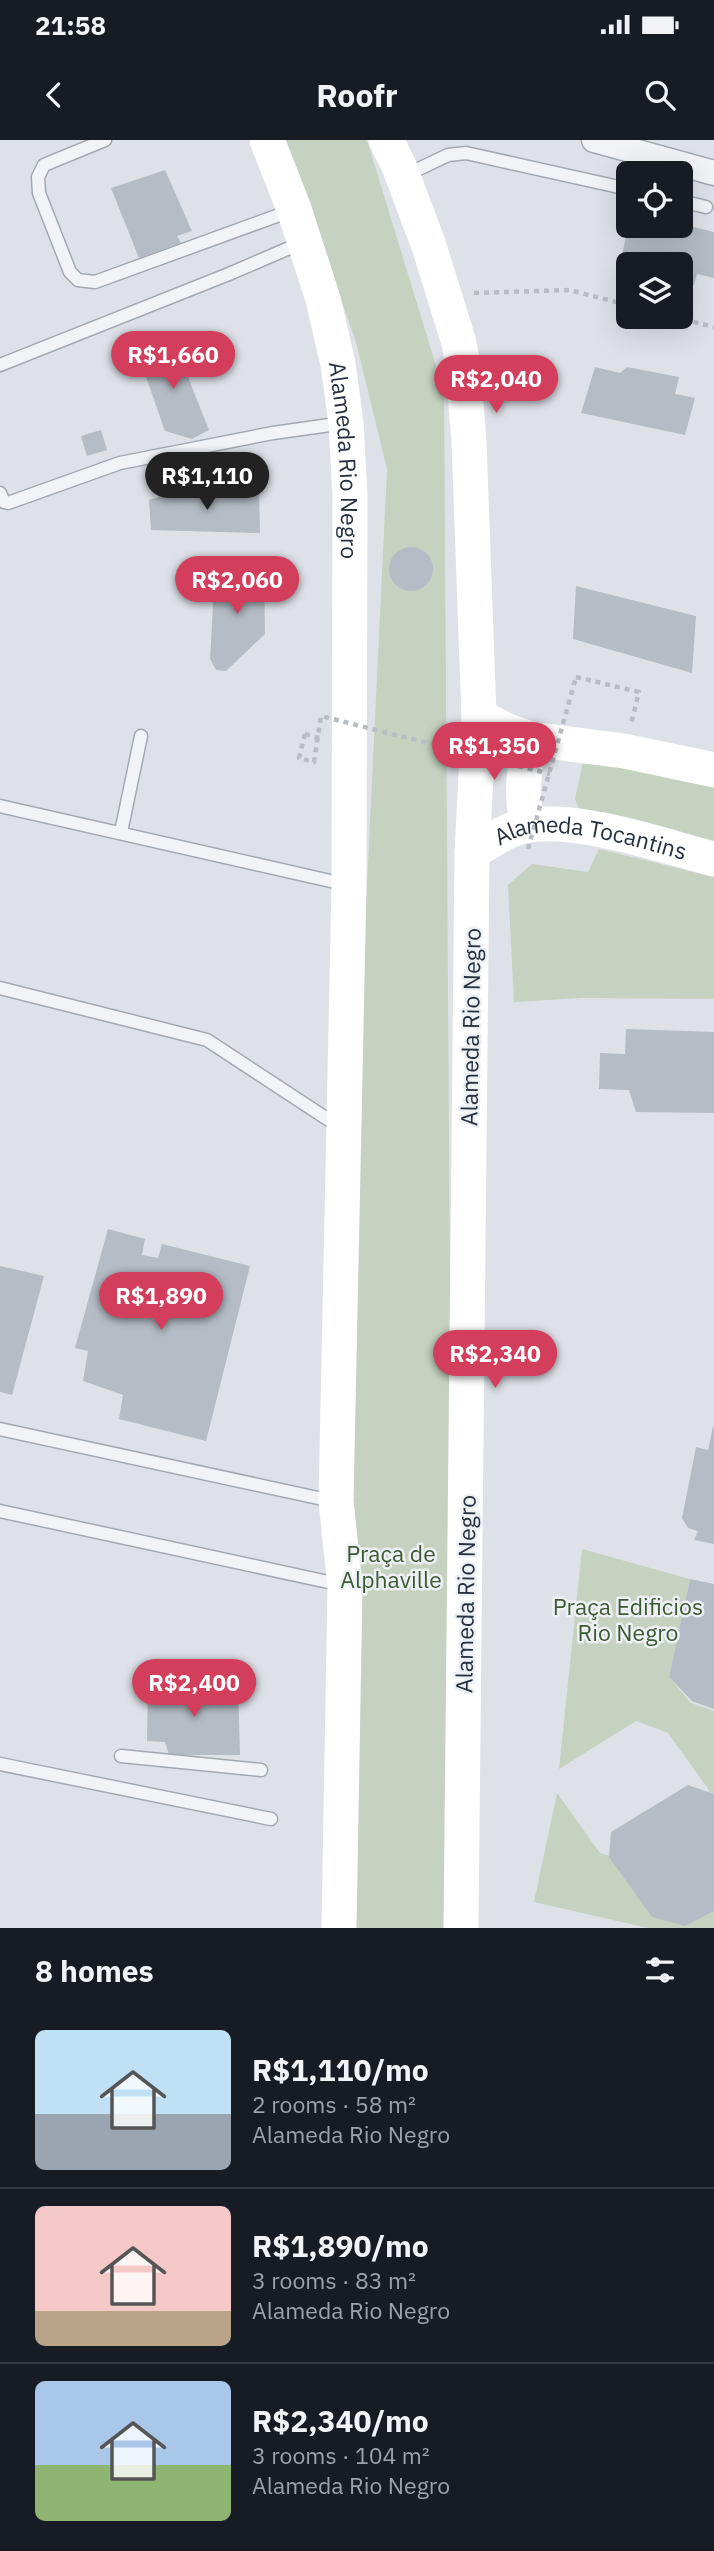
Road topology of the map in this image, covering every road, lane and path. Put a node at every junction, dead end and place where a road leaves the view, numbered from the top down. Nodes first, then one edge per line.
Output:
1 (104, 140) edge
2 (267, 140) edge
3 (386, 140) edge
4 (594, 140) edge
5 (714, 173) edge
6 (402, 176) junction
7 (616, 186) edge
8 (693, 204) edge
9 (706, 207) dead end
10 (300, 225) junction
11 (444, 293) junction
12 (616, 302) edge
13 (693, 322) edge
14 (714, 327) edge
15 (0, 365) edge
16 (346, 422) junction
17 (0, 493) edge
18 (639, 692) dead end
19 (479, 716) junction
20 (305, 734) dead end
21 (141, 736) dead end
22 (531, 739) junction
23 (714, 770) edge
24 (550, 774) junction
25 (0, 806) edge
26 (121, 832) junction
27 (528, 837) junction
28 (472, 853) junction
29 (714, 859) edge
30 (349, 885) junction
31 (0, 988) edge
32 (344, 1130) junction
33 (0, 1429) edge
34 (336, 1501) junction
35 (0, 1511) edge
36 (345, 1586) junction
37 (121, 1756) dead end
38 (0, 1764) edge
39 (261, 1770) dead end
40 (271, 1819) dead end
41 (340, 1928) edge
42 (460, 1928) edge

1 - 10 lane
2 - 10 main road, Alameda Rio Negro
3 - 6 main road, Alameda Rio Negro
4 - 5 street
6 - 7 lane
6 - 11 main road, Alameda Rio Negro
8 - 9 lane
10 - 15 lane
10 - 16 main road, Alameda Rio Negro
11 - 12 path
11 - 19 main road, Alameda Rio Negro
13 - 14 path
16 - 17 lane
16 - 30 main road, Alameda Rio Negro
18 - 24 path, bridge
19 - 22 main road
19 - 28 main road, Alameda Rio Negro
20 - 24 path, bridge
21 - 26 lane
22 - 23 main road
22 - 27 main road
24 - 27 path, bridge
25 - 26 lane
26 - 30 lane
27 - 28 main road, Alameda Tocantins
27 - 29 main road, Alameda Tocantins
28 - 42 main road, Alameda Rio Negro
30 - 32 main road, Alameda Rio Negro
31 - 32 lane
32 - 34 main road, Alameda Rio Negro
33 - 34 lane
34 - 36 main road, Alameda Rio Negro
35 - 36 lane
36 - 41 main road, Alameda Rio Negro
37 - 39 lane
38 - 40 lane

